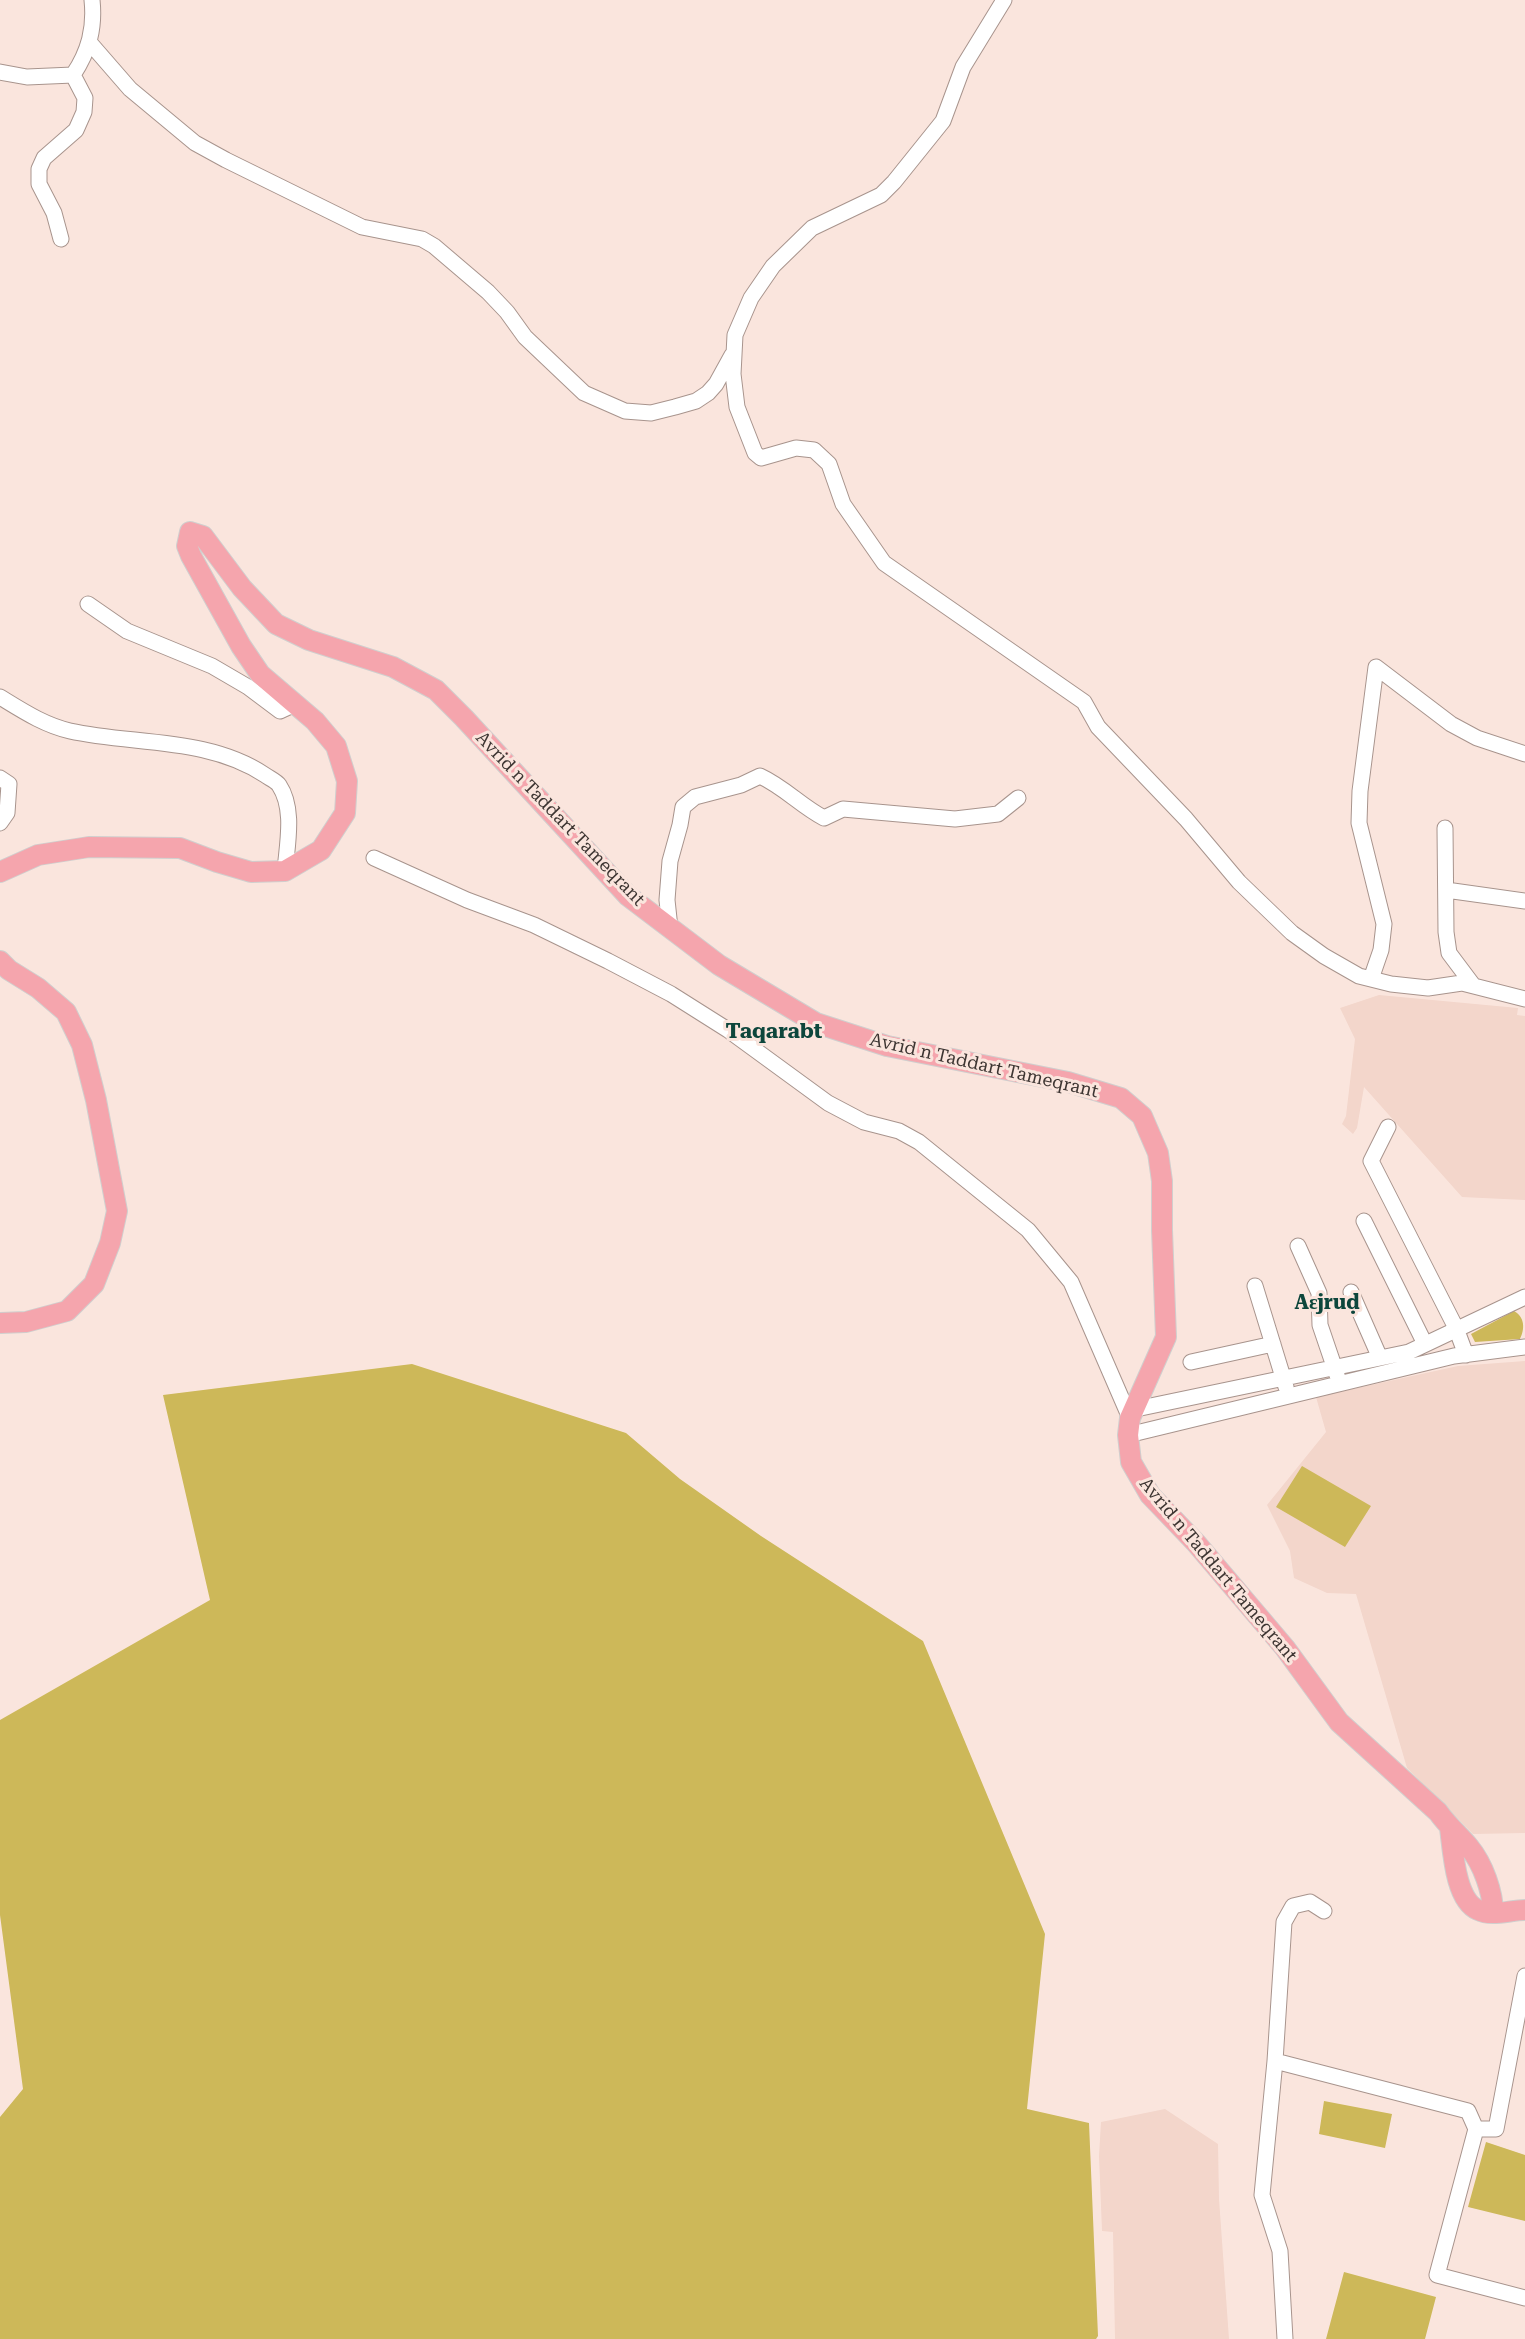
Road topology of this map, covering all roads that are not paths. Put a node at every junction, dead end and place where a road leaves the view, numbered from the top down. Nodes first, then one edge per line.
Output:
1 (92, 0) edge
2 (1005, 0) edge
3 (90, 43) junction
4 (0, 72) edge
5 (73, 75) junction
6 (61, 239) dead end
7 (733, 352) junction
8 (88, 604) dead end
9 (0, 697) edge
10 (295, 704) junction
11 (1525, 754) edge
12 (0, 778) edge
13 (1018, 798) dead end
14 (0, 823) edge
15 (1445, 828) dead end
16 (374, 858) dead end
17 (285, 871) junction
18 (0, 872) edge
19 (1446, 890) junction
20 (1525, 901) edge
21 (670, 928) junction
22 (0, 962) edge
23 (1371, 979) junction
24 (1473, 985) junction
25 (1525, 999) edge
26 (1388, 1127) dead end
27 (1364, 1221) dead end
28 (1298, 1246) dead end
29 (1255, 1286) dead end
30 (1351, 1292) dead end
31 (1525, 1298) edge
32 (0, 1323) edge
33 (1456, 1328) junction
34 (1273, 1344) junction
35 (1425, 1344) junction
36 (1525, 1347) edge
37 (1466, 1355) junction
38 (1380, 1358) junction
39 (1191, 1362) dead end
40 (1335, 1368) junction
41 (1282, 1379) junction
42 (1340, 1384) junction
43 (1289, 1396) junction
44 (1131, 1420) junction
45 (1525, 1910) edge
46 (1324, 1911) dead end
47 (1525, 1976) edge
48 (1275, 2061) junction
49 (1476, 2128) junction
50 (1525, 2298) edge
51 (1285, 2339) edge

1 - 3 street
2 - 7 street
3 - 5 street
3 - 7 street
4 - 5 street
5 - 6 street
7 - 23 street
8 - 10 street
9 - 17 street
10 - 17 main road, Avrid n Taddart Tameqrant
10 - 21 main road, Avrid n Taddart Tameqrant
11 - 23 street
12 - 14 street
13 - 21 street
15 - 19 street
16 - 44 street
17 - 18 main road, Avrid n Taddart Tameqrant
19 - 20 street
19 - 24 street
21 - 44 main road, Avrid n Taddart Tameqrant
22 - 32 main road
23 - 24 street
24 - 25 street
26 - 33 street
27 - 35 street
28 - 40 street
29 - 34 street
30 - 38 street
31 - 33 street
33 - 35 street
33 - 37 street
34 - 39 street
34 - 41 street
35 - 38 street
36 - 37 street
37 - 42 street
38 - 40 street
40 - 41 street
40 - 42 street
41 - 43 street
41 - 44 street
42 - 43 street
43 - 44 street
44 - 45 main road, Avrid n Taddart Tameqrant
46 - 48 street
47 - 49 street
48 - 49 street
48 - 51 street
49 - 50 street

